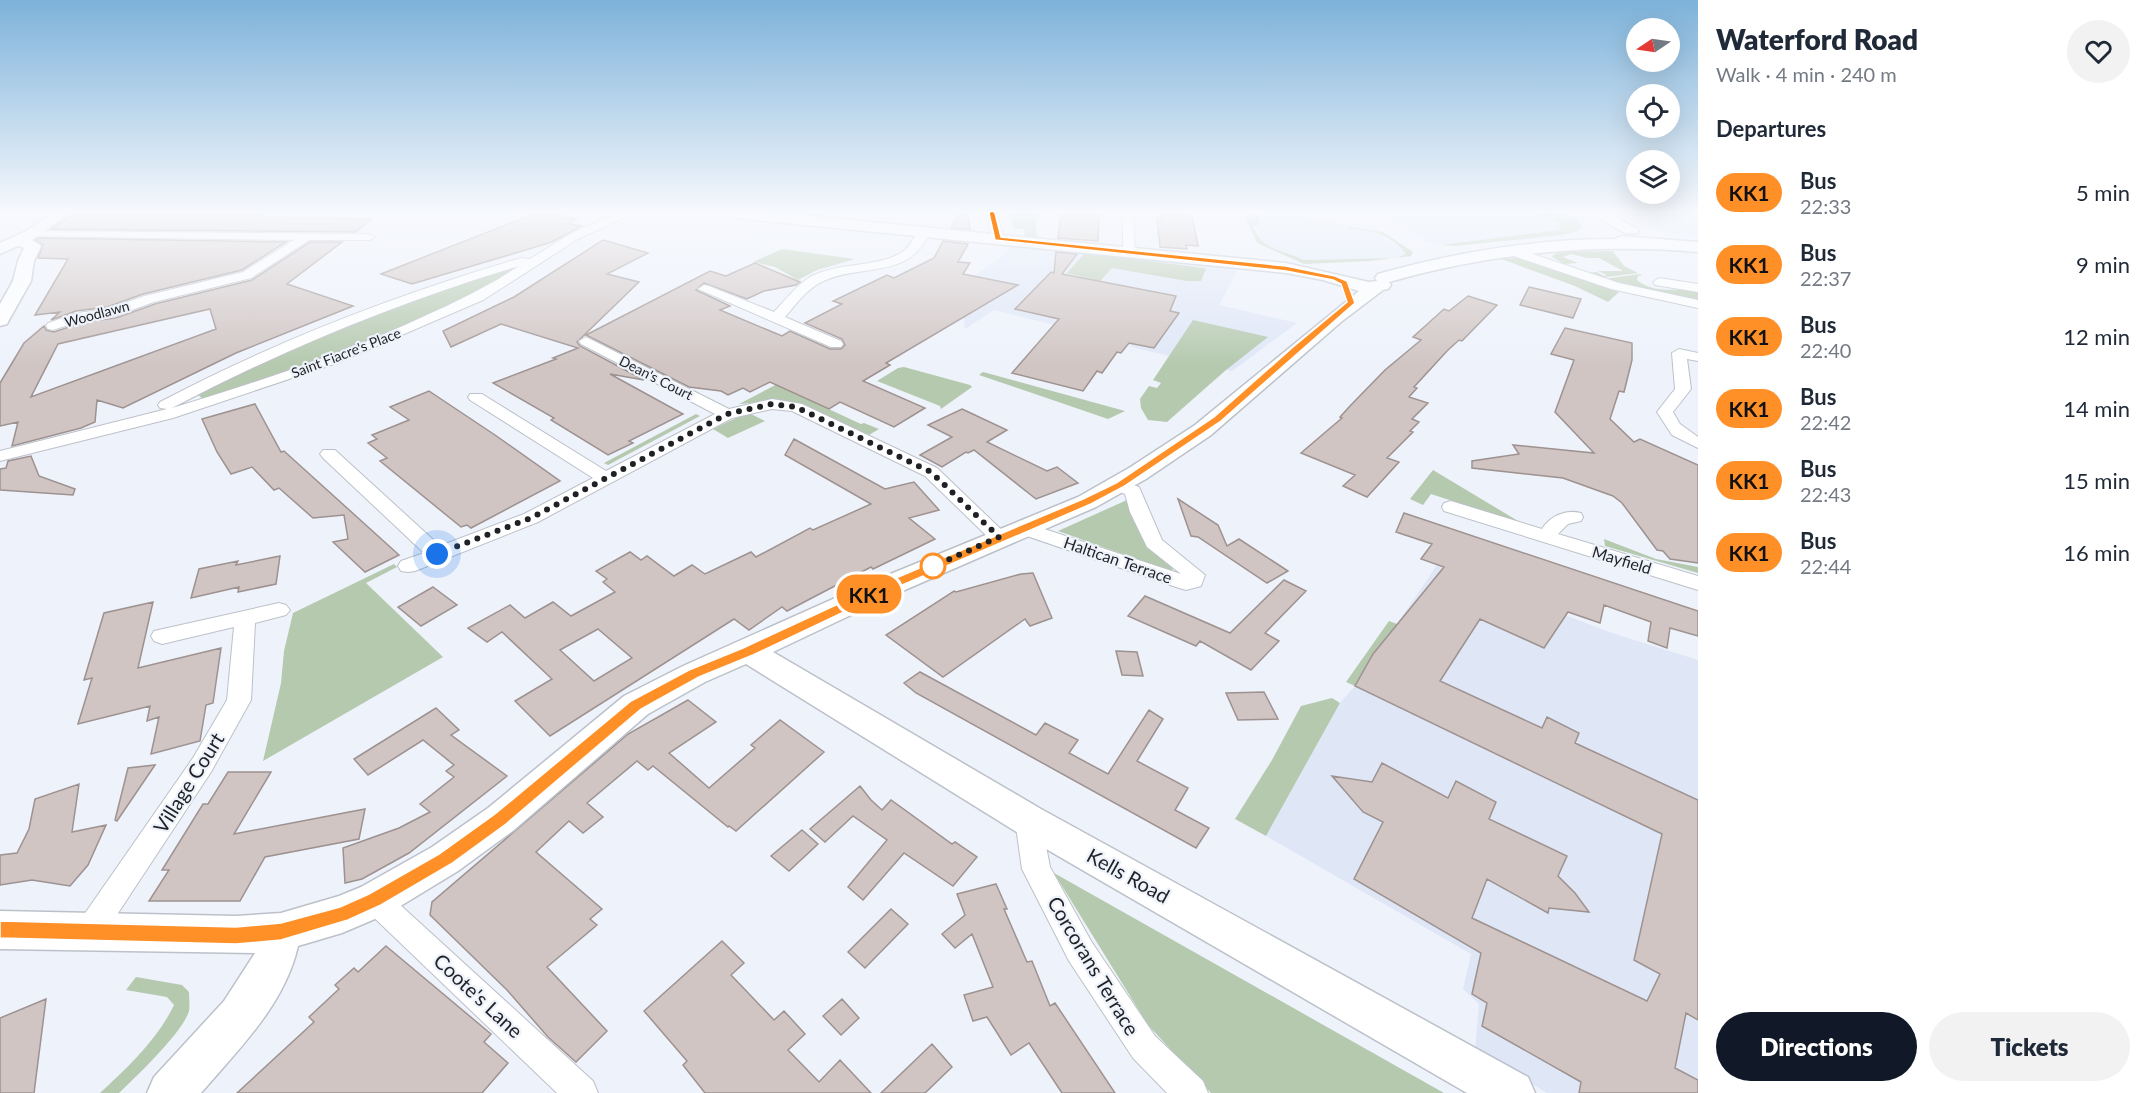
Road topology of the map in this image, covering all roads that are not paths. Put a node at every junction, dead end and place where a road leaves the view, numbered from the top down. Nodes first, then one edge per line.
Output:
1 (27, 264) edge
2 (266, 264) edge
3 (514, 264) edge
4 (532, 264) edge
5 (874, 264) edge
6 (1249, 264) edge
7 (1431, 264) edge
8 (1554, 264) edge
9 (1558, 264) edge
10 (1560, 266) junction
11 (1416, 268) junction
12 (1361, 269) junction
13 (1659, 282) dead end
14 (1342, 283) junction
15 (1380, 283) junction
16 (1698, 288) edge
17 (704, 289) dead end
18 (1698, 304) edge
19 (776, 318) junction
20 (0, 320) edge
21 (53, 326) dead end
22 (586, 341) dead end
23 (836, 344) dead end
24 (1698, 357) edge
25 (476, 397) dead end
26 (727, 414) junction
27 (135, 423) junction
28 (1698, 444) edge
29 (328, 454) dead end
30 (0, 456) edge
31 (605, 478) junction
32 (1119, 485) junction
33 (1451, 507) dead end
34 (1574, 517) dead end
35 (1011, 532) junction
36 (1547, 536) junction
37 (437, 554) junction
38 (408, 566) dead end
39 (1698, 583) edge
40 (279, 610) dead end
41 (245, 618) junction
42 (162, 636) dead end
43 (748, 651) junction
44 (1028, 820) junction
45 (375, 900) junction
46 (0, 930) edge
47 (89, 932) junction
48 (281, 932) junction
49 (181, 1081) edge
50 (581, 1093) edge
51 (1191, 1093) edge
52 (1512, 1093) edge

1 - 20 main road
2 - 21 street, Woodlawn
3 - 27 street, Saint Fiacre's Place
4 - 27 street, Saint Fiacre's Place
5 - 19 street
6 - 14 main road
7 - 11 main road
8 - 10 street
9 - 10 street
10 - 18 street
11 - 12 main road
11 - 15 main road
12 - 14 main road
12 - 15 main road
13 - 16 street
14 - 15 main road
14 - 32 main road
17 - 19 street
19 - 23 street
22 - 26 street, Dean's Court
24 - 28 street
25 - 31 street
26 - 31 street
26 - 35 street
27 - 30 street, Saint Fiacre's Place
29 - 37 street
31 - 37 street
32 - 35 main road
32 - 35 street, Haltican Terrace
33 - 36 street, Mayfield
34 - 36 street
35 - 43 main road
36 - 39 street, Mayfield
37 - 38 street
40 - 41 street
41 - 42 street
41 - 47 street, Village Court
43 - 44 main road, Kells Road
43 - 45 main road
44 - 51 street, Corcorans Terrace
44 - 52 main road, Kells Road
45 - 48 main road
45 - 50 street, Coote's Lane
46 - 47 main road
47 - 48 main road
48 - 49 main road

